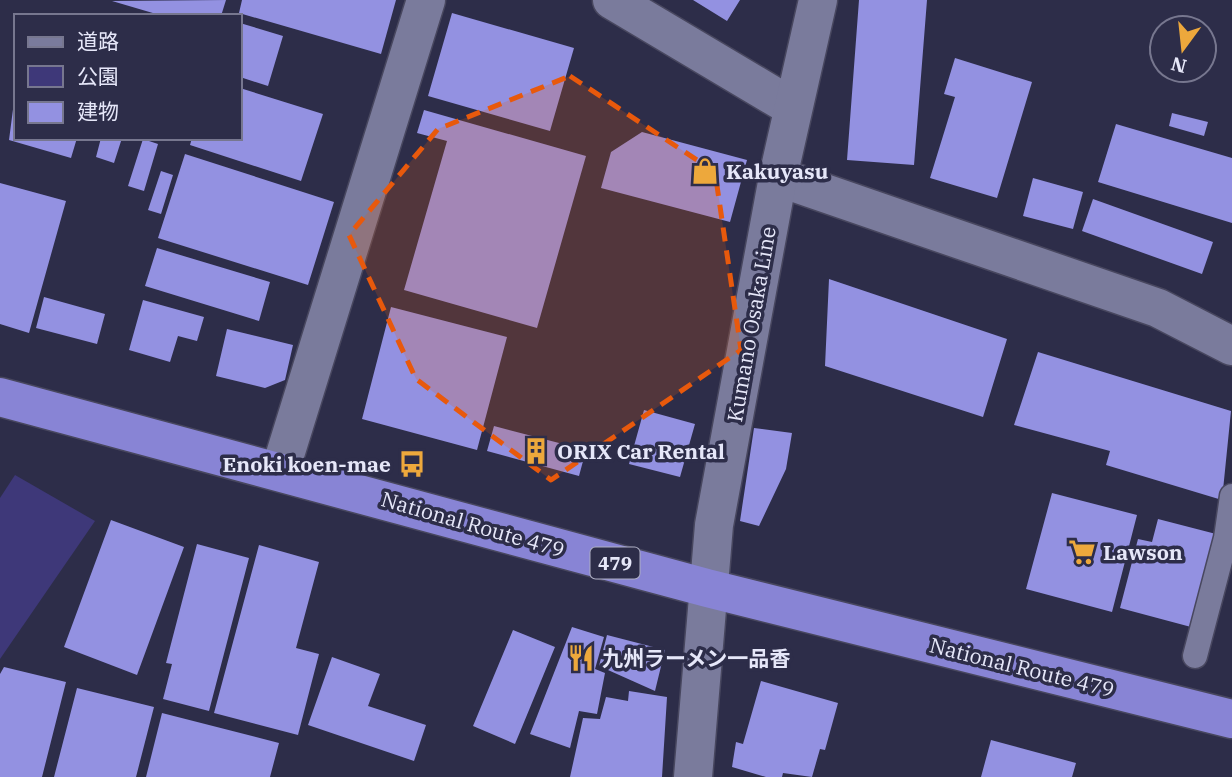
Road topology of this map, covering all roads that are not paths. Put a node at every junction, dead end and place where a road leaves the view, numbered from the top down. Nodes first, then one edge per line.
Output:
1 (426, 0) edge
2 (612, 0) edge
3 (818, 0) edge
4 (792, 107) junction
5 (778, 177) junction
6 (1232, 346) edge
7 (0, 397) edge
8 (280, 471) junction
9 (1232, 496) edge
10 (707, 588) junction
11 (1195, 656) dead end
12 (1232, 719) edge
13 (693, 777) edge

1 - 8 street
2 - 4 street
3 - 4 street, Kumano Osaka Line
4 - 5 street, Kumano Osaka Line
5 - 6 street
5 - 10 street, Kumano Osaka Line
7 - 8 highway, National Route 479 / 479
8 - 10 highway, National Route 479 / 479
9 - 11 lane
10 - 12 highway, National Route 479 / 479
10 - 13 street, Kumano Osaka Line

